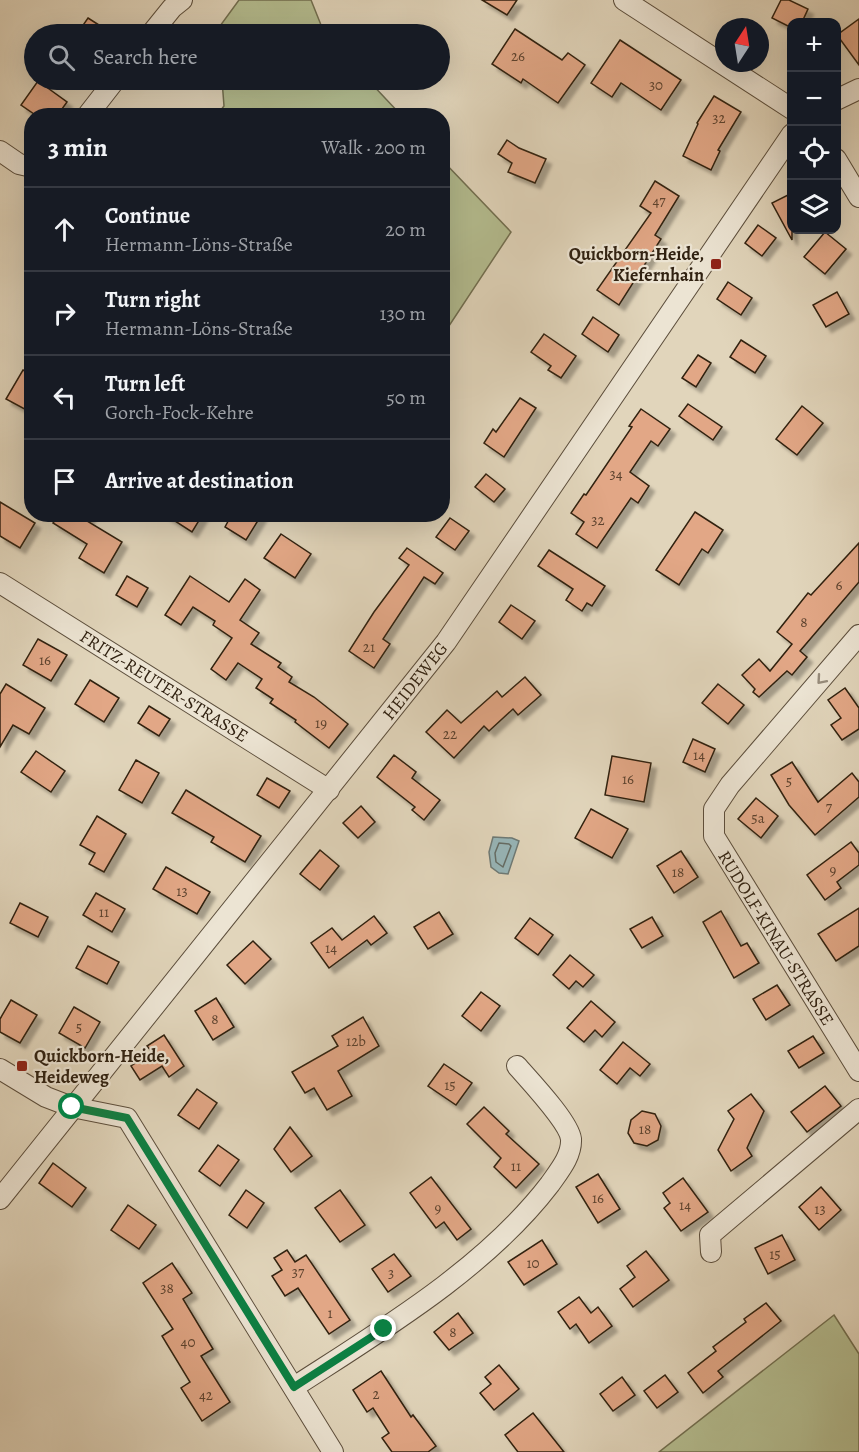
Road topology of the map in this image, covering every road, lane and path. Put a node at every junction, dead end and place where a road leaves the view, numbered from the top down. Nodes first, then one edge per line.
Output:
1 (182, 0) edge
2 (624, 0) edge
3 (159, 24) edge
4 (859, 89) edge
5 (107, 90) edge
6 (841, 98) edge
7 (787, 106) edge
8 (93, 108) edge
9 (787, 141) edge
10 (0, 152) edge
11 (24, 165) edge
12 (841, 166) edge
13 (859, 197) edge
14 (0, 583) edge
15 (859, 635) edge
16 (329, 790) junction
17 (517, 1066) dead end
18 (0, 1069) edge
19 (859, 1071) edge
20 (72, 1107) junction
21 (859, 1109) edge
22 (0, 1199) edge
23 (711, 1252) dead end
24 (294, 1387) junction
25 (333, 1452) edge

1 - 3 street
2 - 7 street
4 - 6 street
5 - 8 street
9 - 16 street, HEIDEWEG
10 - 11 street
12 - 13 street
14 - 16 street, FRITZ-REUTER-STRASSE
15 -> 19 street, RUDOLF-KINAU-STRASSE
16 - 20 street, HEIDEWEG
17 - 24 street
18 - 20 street
20 - 22 street, HEIDEWEG
20 - 24 street
21 - 23 street
24 - 25 street

